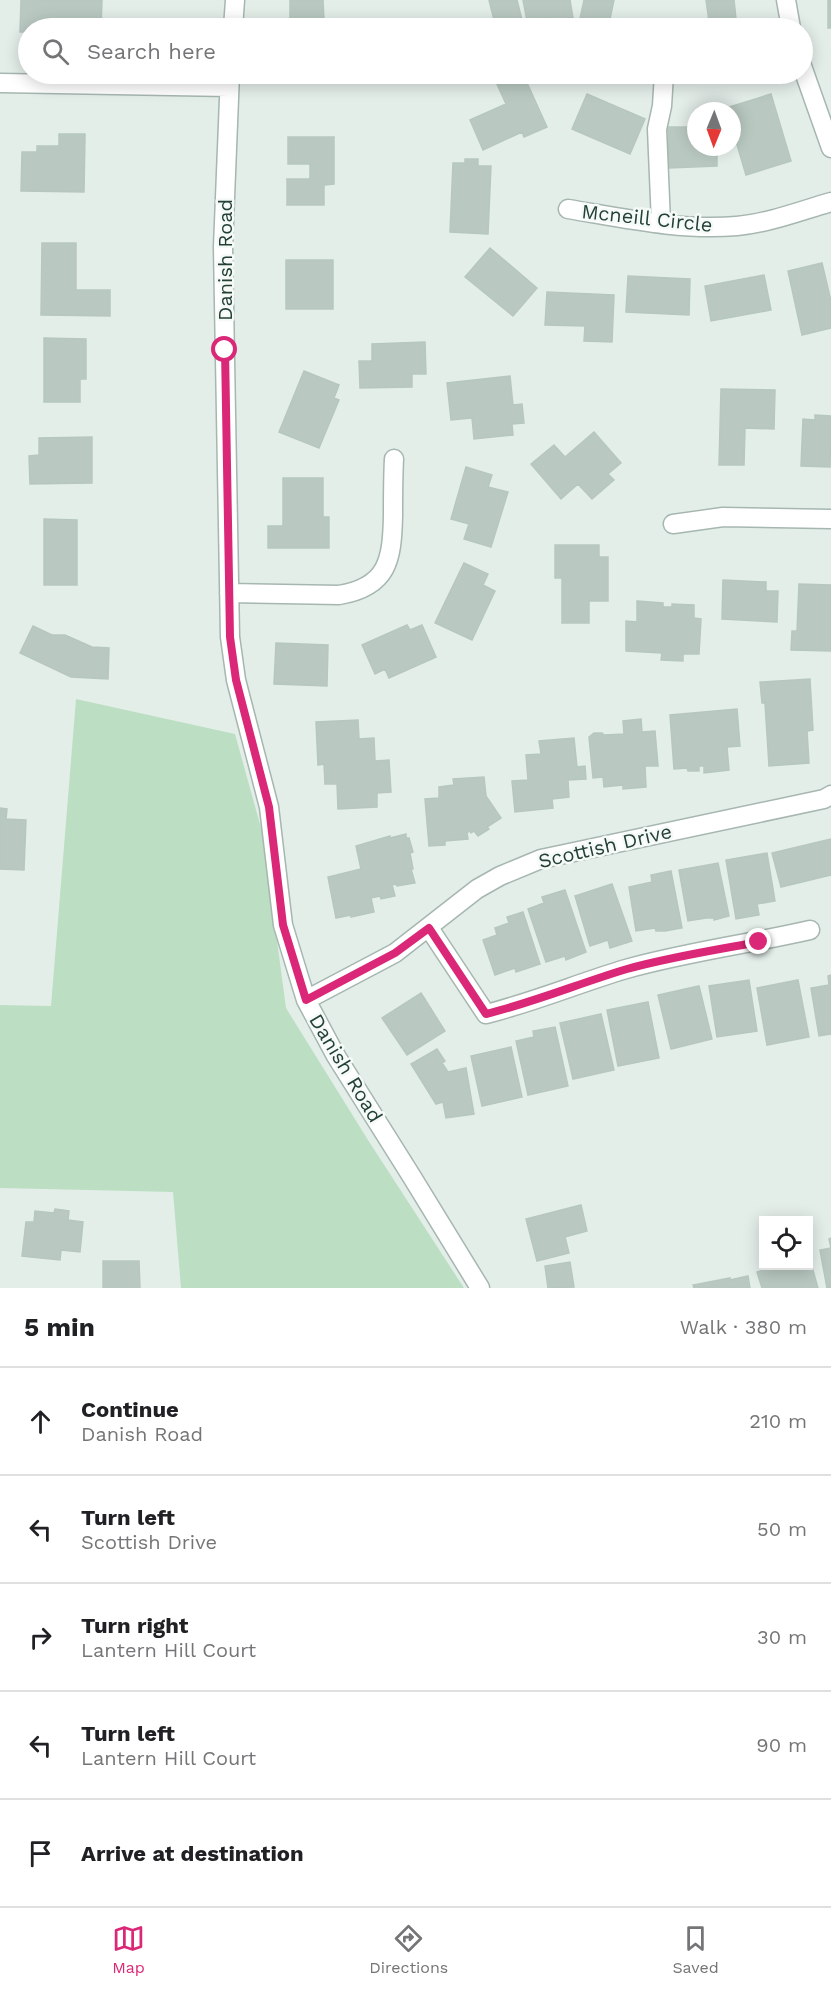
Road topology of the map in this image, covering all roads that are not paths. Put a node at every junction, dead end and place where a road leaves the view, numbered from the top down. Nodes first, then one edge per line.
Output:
1 (236, 0) edge
2 (786, 0) edge
3 (234, 18) edge
4 (789, 18) edge
5 (0, 83) edge
6 (18, 83) edge
7 (229, 84) edge
8 (663, 84) edge
9 (808, 84) edge
10 (831, 148) edge
11 (831, 202) edge
12 (568, 209) dead end
13 (661, 223) junction
14 (394, 459) dead end
15 (831, 519) edge
16 (673, 524) dead end
17 (228, 592) junction
18 (831, 795) edge
19 (429, 928) junction
20 (810, 930) dead end
21 (306, 1000) junction
22 (480, 1288) edge

1 - 3 street
2 - 4 street
5 - 6 street
7 - 17 street, Danish Road
8 - 13 street
9 - 10 street
11 - 13 street, Mcneill Circle
12 - 13 street, Mcneill Circle
14 - 17 street
15 - 16 street
17 - 21 street, Danish Road
18 - 19 street, Scottish Drive
19 - 20 street
19 - 21 street, Scottish Drive
21 - 22 street, Danish Road

